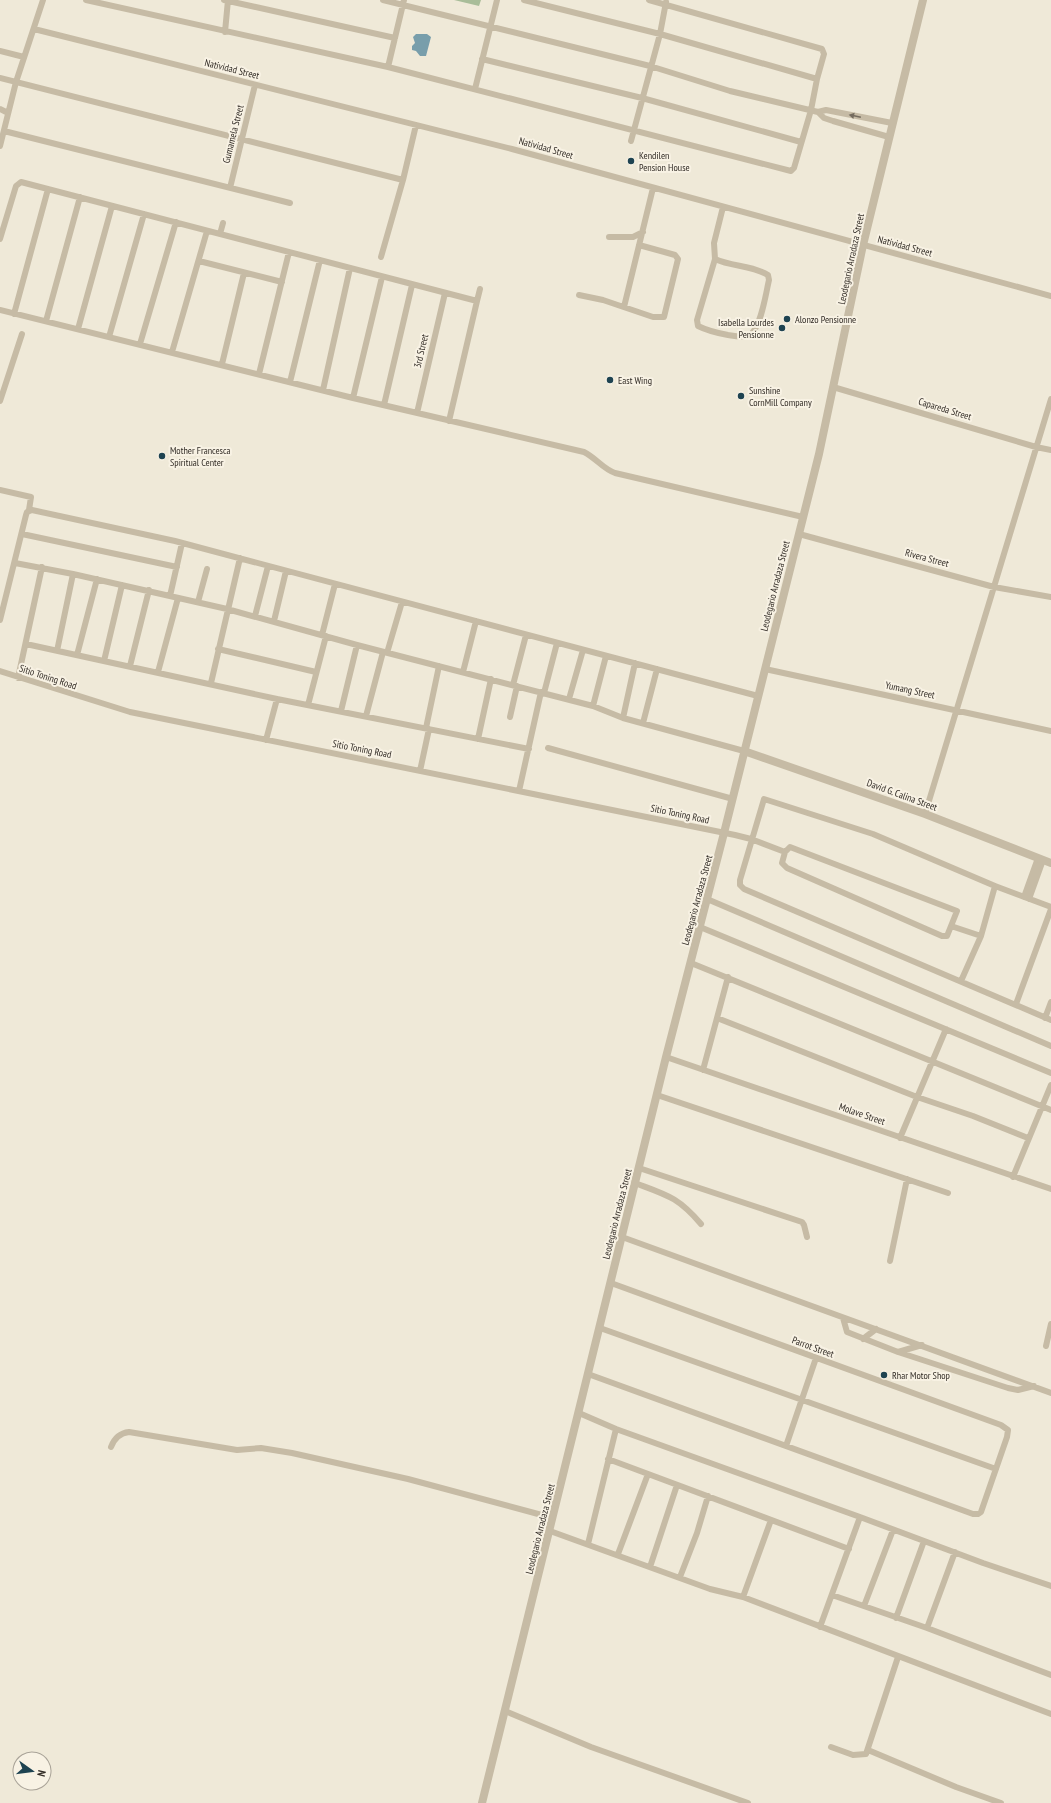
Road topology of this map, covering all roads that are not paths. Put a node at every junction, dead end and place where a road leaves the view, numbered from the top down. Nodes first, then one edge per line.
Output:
1 (43, 0) edge
2 (86, 0) edge
3 (226, 0) edge
4 (383, 0) edge
5 (497, 0) edge
6 (524, 0) edge
7 (649, 0) edge
8 (923, 0) edge
9 (403, 2) edge
10 (666, 2) edge
11 (490, 27) junction
12 (34, 29) junction
13 (225, 32) junction
14 (660, 34) junction
15 (395, 38) junction
16 (0, 50) edge
17 (24, 57) junction
18 (482, 59) junction
19 (650, 66) junction
20 (388, 67) junction
21 (0, 78) edge
22 (817, 79) junction
23 (16, 82) junction
24 (255, 85) junction
25 (475, 89) junction
26 (642, 98) junction
27 (0, 109) edge
28 (811, 110) junction
29 (818, 112) junction
30 (8, 113) junction
31 (892, 124) junction
32 (416, 125) junction
33 (634, 129) junction
34 (4, 131) junction
35 (888, 137) junction
36 (242, 138) junction
37 (631, 141) dead end
38 (801, 142) junction
39 (0, 146) edge
40 (403, 180) junction
41 (230, 188) junction
42 (653, 188) junction
43 (48, 189) junction
44 (80, 197) junction
45 (290, 203) dead end
46 (112, 206) junction
47 (723, 207) junction
48 (144, 214) junction
49 (176, 222) junction
50 (223, 223) dead end
51 (207, 230) junction
52 (643, 232) junction
53 (220, 234) junction
54 (609, 237) dead end
55 (0, 239) edge
56 (639, 245) junction
57 (863, 245) junction
58 (289, 252) junction
59 (381, 257) dead end
60 (715, 259) junction
61 (320, 260) junction
62 (199, 261) junction
63 (350, 268) junction
64 (244, 273) junction
65 (382, 277) junction
66 (282, 282) junction
67 (412, 285) junction
68 (480, 289) dead end
69 (445, 293) junction
70 (579, 295) dead end
71 (1051, 296) edge
72 (477, 301) junction
73 (624, 307) junction
74 (0, 310) edge
75 (14, 314) junction
76 (46, 321) junction
77 (78, 329) junction
78 (22, 334) dead end
79 (109, 337) junction
80 (140, 344) junction
81 (172, 352) junction
82 (222, 364) junction
83 (259, 374) junction
84 (290, 382) junction
85 (833, 387) junction
86 (323, 390) junction
87 (353, 398) junction
88 (1051, 398) edge
89 (0, 401) edge
90 (384, 405) junction
91 (417, 413) junction
92 (449, 421) junction
93 (1036, 447) junction
94 (1051, 450) edge
95 (0, 490) edge
96 (29, 510) junction
97 (803, 517) junction
98 (22, 534) junction
99 (798, 534) junction
100 (182, 543) junction
101 (240, 558) junction
102 (15, 563) junction
103 (268, 566) junction
104 (176, 567) junction
105 (42, 568) junction
106 (207, 569) dead end
107 (286, 571) junction
108 (74, 574) junction
109 (97, 579) junction
110 (335, 584) junction
111 (122, 585) junction
112 (994, 587) junction
113 (148, 590) junction
114 (170, 596) junction
115 (1051, 597) edge
116 (178, 598) junction
117 (198, 602) junction
118 (402, 602) junction
119 (227, 609) junction
120 (255, 616) junction
121 (0, 620) edge
122 (476, 620) junction
123 (274, 621) junction
124 (526, 634) junction
125 (324, 636) junction
126 (557, 643) junction
127 (26, 644) junction
128 (357, 646) junction
129 (218, 649) junction
130 (583, 650) junction
131 (57, 651) junction
132 (385, 653) junction
133 (77, 655) junction
134 (606, 656) junction
135 (104, 661) junction
136 (635, 664) junction
137 (130, 666) junction
138 (439, 666) junction
139 (657, 669) junction
140 (765, 669) junction
141 (0, 671) edge
142 (158, 672) junction
143 (316, 672) junction
144 (462, 672) junction
145 (18, 678) junction
146 (491, 679) junction
147 (211, 683) junction
148 (515, 686) junction
149 (543, 692) junction
150 (758, 696) junction
151 (277, 699) junction
152 (569, 699) junction
153 (308, 705) junction
154 (593, 706) junction
155 (341, 711) junction
156 (956, 711) junction
157 (366, 716) junction
158 (510, 717) dead end
159 (623, 718) junction
160 (643, 723) junction
161 (427, 728) junction
162 (1051, 732) edge
163 (478, 738) junction
164 (266, 740) junction
165 (548, 748) dead end
166 (529, 749) junction
167 (744, 751) junction
168 (420, 771) junction
169 (519, 791) junction
170 (733, 799) junction
171 (925, 814) junction
172 (724, 833) junction
173 (751, 839) junction
174 (785, 852) junction
175 (1040, 859) junction
176 (1051, 863) edge
177 (994, 886) junction
178 (1026, 898) junction
179 (707, 899) junction
180 (1051, 908) edge
181 (951, 926) junction
182 (700, 927) junction
183 (981, 936) junction
184 (691, 963) junction
185 (728, 976) junction
186 (961, 981) junction
187 (1051, 1002) edge
188 (1016, 1004) junction
189 (717, 1018) junction
190 (1048, 1019) edge
191 (946, 1029) junction
192 (1051, 1046) edge
193 (666, 1057) junction
194 (932, 1061) junction
195 (703, 1070) junction
196 (1051, 1073) edge
197 (1051, 1085) edge
198 (657, 1095) junction
199 (917, 1097) junction
200 (1042, 1106) junction
201 (1051, 1110) edge
202 (900, 1138) junction
203 (1028, 1138) junction
204 (639, 1168) junction
205 (1013, 1177) junction
206 (907, 1179) junction
207 (635, 1183) junction
208 (1051, 1188) edge
209 (948, 1193) dead end
210 (701, 1224) dead end
211 (807, 1236) dead end
212 (622, 1237) junction
213 (890, 1261) dead end
214 (611, 1283) junction
215 (843, 1318) junction
216 (1051, 1324) edge
217 (600, 1328) junction
218 (876, 1329) junction
219 (863, 1339) junction
220 (922, 1345) junction
221 (1046, 1346) dead end
222 (898, 1352) junction
223 (816, 1358) junction
224 (588, 1374) junction
225 (1016, 1380) junction
226 (1034, 1386) junction
227 (1021, 1389) junction
228 (1051, 1393) edge
229 (801, 1400) junction
230 (579, 1413) junction
231 (616, 1429) junction
232 (786, 1446) junction
233 (112, 1447) dead end
234 (608, 1459) junction
235 (996, 1469) junction
236 (648, 1474) junction
237 (677, 1485) junction
238 (708, 1496) junction
239 (860, 1516) junction
240 (553, 1518) junction
241 (771, 1520) junction
242 (893, 1530) junction
243 (550, 1531) junction
244 (924, 1541) junction
245 (588, 1544) junction
246 (849, 1549) junction
247 (955, 1552) junction
248 (618, 1554) junction
249 (650, 1567) junction
250 (680, 1577) junction
251 (1051, 1586) edge
252 (832, 1595) junction
253 (743, 1597) junction
254 (864, 1606) junction
255 (896, 1618) junction
256 (820, 1627) junction
257 (927, 1628) junction
258 (898, 1657) junction
259 (1051, 1675) edge
260 (505, 1711) junction
261 (1051, 1714) edge
262 (831, 1747) dead end
263 (868, 1750) junction
264 (482, 1803) edge
265 (748, 1803) edge
266 (1001, 1803) edge

1 - 12 street
2 - 13 street
3 - 13 street
3 - 15 street
4 - 9 street
5 - 11 street
6 - 14 street
7 - 10 street
8 - 31 street, Leodegario Arradaza Street
9 - 11 street
9 - 15 street
10 - 14 street
10 - 22 street
11 - 18 street
11 - 19 street
12 - 17 street
12 - 24 street, Natividad Street
13 - 20 street
14 - 19 street
14 - 22 street
15 - 20 street
16 - 17 street
17 - 23 street
18 - 25 street
18 - 26 street
19 - 26 street
19 - 28 street
20 - 25 street
21 - 23 street
22 - 28 street
23 - 30 street
23 - 36 street
24 - 32 street, Natividad Street
24 - 36 street, Gumamela Street
25 - 33 street
26 - 33 street
26 - 38 street
27 - 30 street
28 - 29 street
28 - 38 street
31 -> 29 street
29 - 35 street
30 - 34 street
31 - 35 street, Leodegario Arradaza Street
32 - 40 street
32 - 42 street, Natividad Street
33 - 37 street
33 - 38 street
34 - 39 street
34 - 41 street
35 - 57 street, Leodegario Arradaza Street
36 - 40 street
36 - 41 street, Gumamela Street
40 - 59 street
41 - 45 street
42 - 47 street, Natividad Street
42 - 52 street
43 - 44 street
43 - 55 street
43 - 75 street
44 - 46 street
44 - 76 street
46 - 48 street
46 - 77 street
47 - 57 street, Natividad Street
47 - 60 street
48 - 49 street
48 - 79 street
49 - 51 street
49 - 80 street
50 - 53 street
51 - 53 street
51 - 62 street
52 - 54 street
52 - 56 street
53 - 58 street
56 - 73 street
56 - 73 street
57 - 71 street, Natividad Street
57 - 85 street, Leodegario Arradaza Street
58 - 61 street
58 - 66 street
60 - 60 street
61 - 63 street
61 - 84 street
62 - 64 street
62 - 81 street
63 - 65 street
63 - 86 street
64 - 66 street
64 - 82 street
65 - 67 street
65 - 87 street
66 - 83 street
67 - 69 street
67 - 90 street
68 - 72 street
69 - 72 street
69 - 91 street, 3rd Street
70 - 73 street
72 - 92 street
74 - 75 street
75 - 76 street
76 - 77 street
77 - 79 street
78 - 89 street
79 - 80 street
80 - 81 street
81 - 82 street
82 - 83 street
83 - 84 street
84 - 86 street
85 - 93 street, Capareda Street
85 - 97 street, Leodegario Arradaza Street
86 - 87 street
87 - 90 street
88 - 93 street
90 - 91 street
91 - 92 street
92 - 97 street
93 - 94 street, Capareda Street
93 - 112 street
95 - 96 street
96 - 98 street
96 - 100 street
97 - 99 street, Leodegario Arradaza Street
98 - 102 street
98 - 104 street
99 - 112 street, Rivera Street
99 - 140 street, Leodegario Arradaza Street
100 - 101 street
100 - 104 street
101 - 103 street
101 - 119 street
102 - 105 street
102 - 121 street
103 - 107 street
103 - 120 street
104 - 114 street
105 - 108 street
105 - 127 street
106 - 117 street
107 - 110 street
107 - 123 street
108 - 109 street
108 - 131 street
109 - 111 street
109 - 133 street
110 - 118 street
110 - 125 street
111 - 113 street
111 - 135 street
112 - 115 street, Rivera Street
112 - 156 street
113 - 114 street
113 - 137 street
114 - 116 street
116 - 117 street
116 - 142 street
117 - 119 street
118 - 122 street
118 - 132 street
119 - 120 street
119 - 129 street
120 - 123 street
122 - 124 street
122 - 144 street
123 - 125 street
124 - 126 street
124 - 148 street
125 - 128 street
125 - 143 street
126 - 130 street
126 - 149 street
127 - 131 street
127 - 145 street
128 - 132 street
128 - 155 street
129 - 143 street
129 - 147 street
130 - 134 street
130 - 152 street
131 - 133 street
132 - 138 street
132 - 157 street
133 - 135 street
134 - 136 street
134 - 154 street
135 - 137 street
136 - 139 street
136 - 159 street
137 - 142 street
138 - 144 street
138 - 161 street
139 - 150 street
139 - 160 street
140 - 150 street, Leodegario Arradaza Street
140 - 156 street, Yumang Street
141 - 145 street, Sitio Toning Road
142 - 147 street
143 - 153 street
144 - 146 street
145 - 164 street, Sitio Toning Road
146 - 148 street
146 - 163 street
147 - 151 street
148 - 149 street
148 - 158 street
149 - 152 street
149 - 166 street
150 - 167 street, Leodegario Arradaza Street
151 - 153 street
151 - 164 street
152 - 154 street
153 - 155 street
154 - 159 street
155 - 157 street
156 - 162 street, Yumang Street
156 - 171 street
157 - 161 street
159 - 160 street
160 - 167 street
161 - 163 street
161 - 168 street
163 - 166 street
164 - 168 street, Sitio Toning Road
165 - 170 street
166 - 169 street
167 - 170 street, Leodegario Arradaza Street
167 - 171 street, David G. Calina Street
168 - 169 street, Sitio Toning Road
169 - 172 street, Sitio Toning Road
170 - 172 street, Leodegario Arradaza Street
171 - 175 street, David G. Calina Street
172 - 173 street, Sitio Toning Road
172 - 179 street, Leodegario Arradaza Street
173 - 174 street, Sitio Toning Road
173 - 177 street
173 - 186 street
174 - 181 street
174 - 181 street
175 - 176 street, David G. Calina Street
175 - 178 street
177 - 178 street
177 - 183 street
178 - 180 street
179 - 182 street, Leodegario Arradaza Street
179 - 192 street
180 - 188 street
181 - 183 street
182 - 184 street, Leodegario Arradaza Street
182 - 191 street
183 - 186 street
184 - 185 street
184 - 193 street, Leodegario Arradaza Street
185 - 189 street
185 - 194 street
186 - 188 street
187 - 190 street
188 - 190 street
189 - 195 street
189 - 199 street
191 - 194 street
191 - 196 street
193 - 195 street, Molave Street
193 - 198 street, Leodegario Arradaza Street
194 - 199 street
194 - 200 street
195 - 202 street, Molave Street
197 - 200 street
198 - 204 street, Leodegario Arradaza Street
198 - 206 street
199 - 202 street
199 - 203 street
200 - 201 street
200 - 203 street
202 - 205 street, Molave Street
203 - 205 street
204 - 207 street, Leodegario Arradaza Street
204 - 211 street
205 - 208 street, Molave Street
206 - 209 street
206 - 213 street
207 - 210 street
207 - 212 street, Leodegario Arradaza Street
212 - 214 street, Leodegario Arradaza Street
212 - 215 street
214 - 217 street, Leodegario Arradaza Street
214 - 223 street, Parrot Street
215 - 218 street
215 - 219 street
216 - 221 street
217 - 224 street, Leodegario Arradaza Street
217 - 229 street
218 - 219 street
218 - 220 street
219 - 222 street
220 - 222 street
220 - 225 street
222 - 227 street
223 - 229 street
223 - 235 street, Parrot Street
224 - 230 street, Leodegario Arradaza Street
224 - 232 street
225 - 226 street
225 - 227 street
226 - 227 street
226 - 228 street
229 - 232 street
229 - 235 street
230 - 231 street
230 - 240 street, Leodegario Arradaza Street
231 - 234 street
231 - 239 street
232 - 235 street
233 - 240 street
234 - 236 street
234 - 245 street
236 - 237 street
236 - 248 street
237 - 238 street
237 - 249 street
238 - 241 street
238 - 250 street
239 - 242 street
239 - 246 street
240 - 243 street, Leodegario Arradaza Street
241 - 246 street
241 - 253 street
242 - 244 street
242 - 254 street
243 - 245 street
243 - 260 street, Leodegario Arradaza Street
244 - 247 street
244 - 255 street
245 - 248 street
246 - 252 street
247 - 251 street
247 - 257 street
248 - 249 street
249 - 250 street
250 - 253 street
252 - 254 street
252 - 256 street
253 - 256 street
254 - 255 street
255 - 257 street
256 - 258 street
257 - 259 street
258 - 261 street
258 - 263 street
260 - 264 street, Leodegario Arradaza Street
260 - 265 street
262 - 263 street
263 - 266 street

